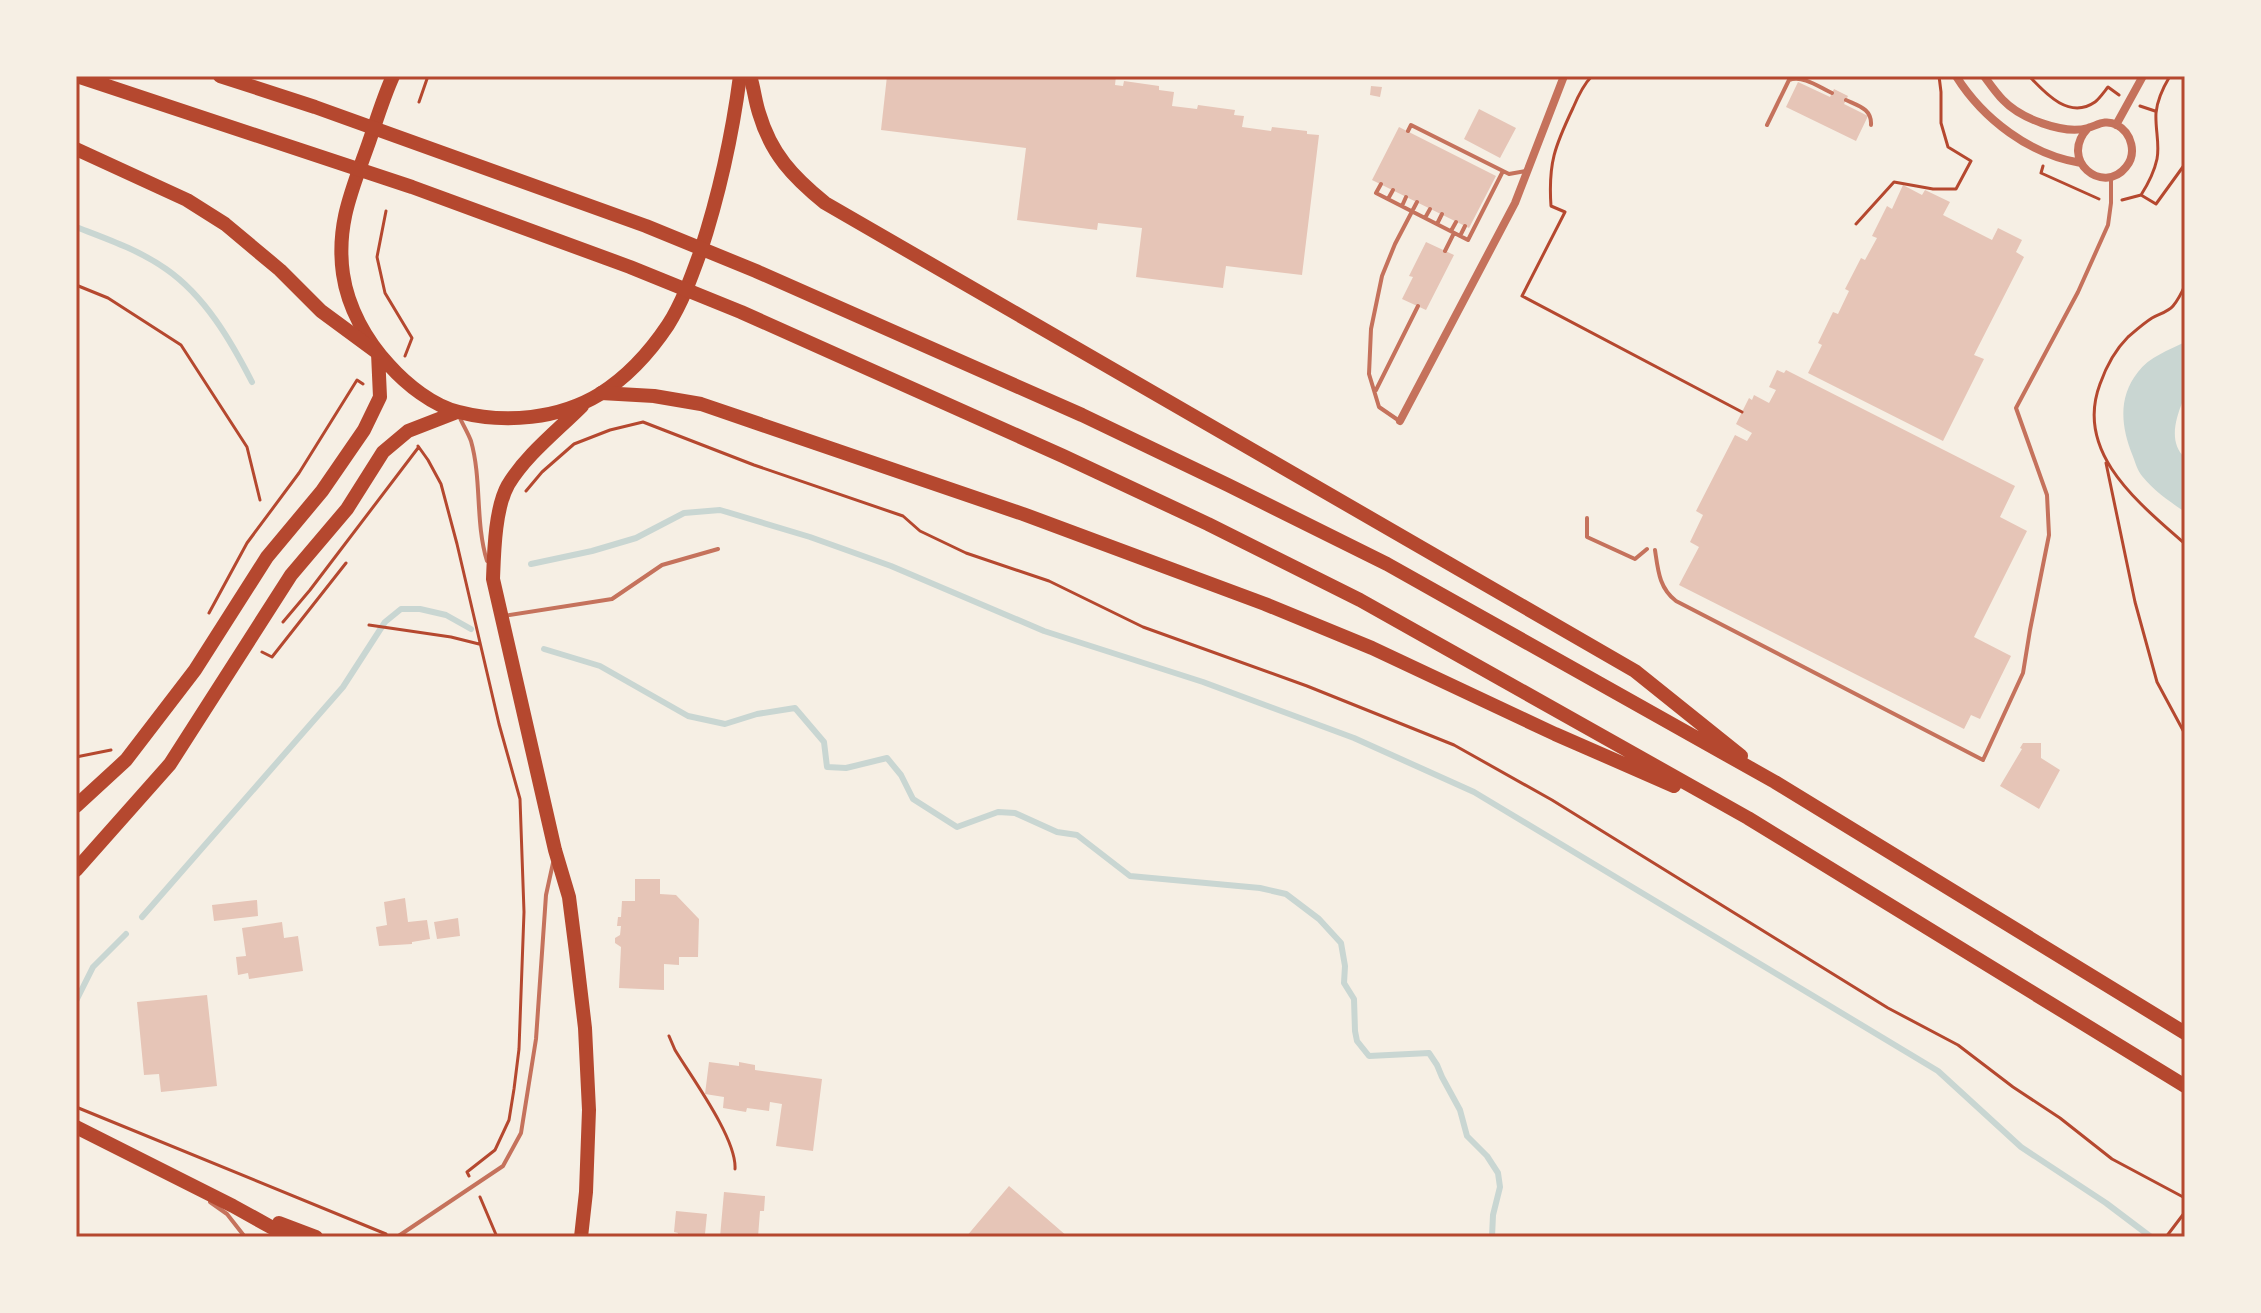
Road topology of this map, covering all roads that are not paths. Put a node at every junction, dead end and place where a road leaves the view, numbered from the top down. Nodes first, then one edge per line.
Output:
1 (77, 76) edge
2 (220, 76) edge
3 (393, 76) edge
4 (740, 76) edge
5 (750, 76) edge
6 (1564, 76) edge
7 (1956, 76) edge
8 (1984, 76) edge
9 (2140, 78) edge
10 (1832, 93) dead end
11 (1846, 100) dead end
12 (1767, 125) dead end
13 (1871, 125) dead end
14 (2116, 125) junction
15 (2088, 128) junction
16 (1422, 130) junction
17 (1408, 131) dead end
18 (1419, 137) dead end
19 (1436, 137) junction
20 (1447, 143) junction
21 (1433, 144) dead end
22 (76, 149) edge
23 (1443, 149) dead end
24 (1460, 149) junction
25 (1471, 155) junction
26 (1457, 156) dead end
27 (1468, 162) dead end
28 (1485, 162) junction
29 (2081, 163) junction
30 (1495, 167) junction
31 (1482, 169) dead end
32 (1503, 171) junction
33 (1526, 171) junction
34 (1491, 174) dead end
35 (2111, 177) junction
36 (1381, 184) dead end
37 (1393, 190) dead end
38 (1406, 197) dead end
39 (1388, 199) junction
40 (1417, 202) dead end
41 (1402, 206) junction
42 (1430, 209) dead end
43 (1412, 211) junction
44 (1442, 214) dead end
45 (1425, 218) junction
46 (1456, 222) dead end
47 (1437, 224) junction
48 (1465, 226) dead end
49 (1455, 233) junction
50 (1445, 251) dead end
51 (1418, 306) dead end
52 (378, 353) junction
53 (1375, 392) junction
54 (594, 397) junction
55 (457, 412) junction
56 (1400, 421) joint
57 (1587, 518) dead end
58 (718, 549) dead end
59 (1647, 549) dead end
60 (1655, 550) dead end
61 (493, 579) junction
62 (501, 617) junction
63 (1775, 782) junction
64 (76, 806) edge
65 (1748, 818) junction
66 (555, 850) junction
67 (76, 870) edge
68 (2185, 1033) edge
69 (2185, 1086) edge
70 (76, 1127) edge
71 (180, 1180) junction
72 (233, 1206) junction
73 (245, 1237) edge
74 (289, 1237) edge
75 (316, 1237) edge
76 (395, 1237) edge
77 (581, 1237) edge

1 - 65 highway
2 - 63 highway
3 - 52 highway
4 - 54 highway
5 - 63 highway
6 - 33 street
7 - 29 street
8 - 15 street
9 - 14 street
10 - 12 lane
11 - 13 lane
14 - 15 street
14 - 35 street
15 - 29 street
16 - 17 lane
16 - 18 lane
16 - 19 lane
19 - 20 lane
19 - 21 lane
20 - 23 lane
20 - 24 lane
22 - 52 highway
24 - 25 lane
24 - 26 lane
25 - 27 lane
25 - 28 lane
28 - 30 lane
28 - 31 lane
29 - 35 street
30 - 32 lane
30 - 34 lane
32 - 33 lane
32 - 49 lane
33 - 56 street
35 - 60 lane
36 - 39 lane
37 - 39 lane
38 - 41 lane
39 - 41 lane
40 - 43 lane
41 - 43 lane
42 - 45 lane
43 - 45 lane
43 - 53 lane
44 - 47 lane
45 - 47 lane
46 - 49 lane
47 - 49 lane
48 - 49 lane
49 - 50 lane
51 - 53 lane
52 - 55 highway
52 - 64 highway
53 - 56 lane
54 - 55 highway
54 - 61 highway
54 - 65 highway
55 - 61 lane
55 - 67 highway
57 - 59 lane
58 - 62 lane
61 - 62 highway
62 - 66 highway
63 - 68 highway
65 - 69 highway
66 - 76 lane
66 - 77 highway
70 - 71 highway
71 - 72 highway
71 - 73 lane
72 - 74 highway
72 - 75 highway

